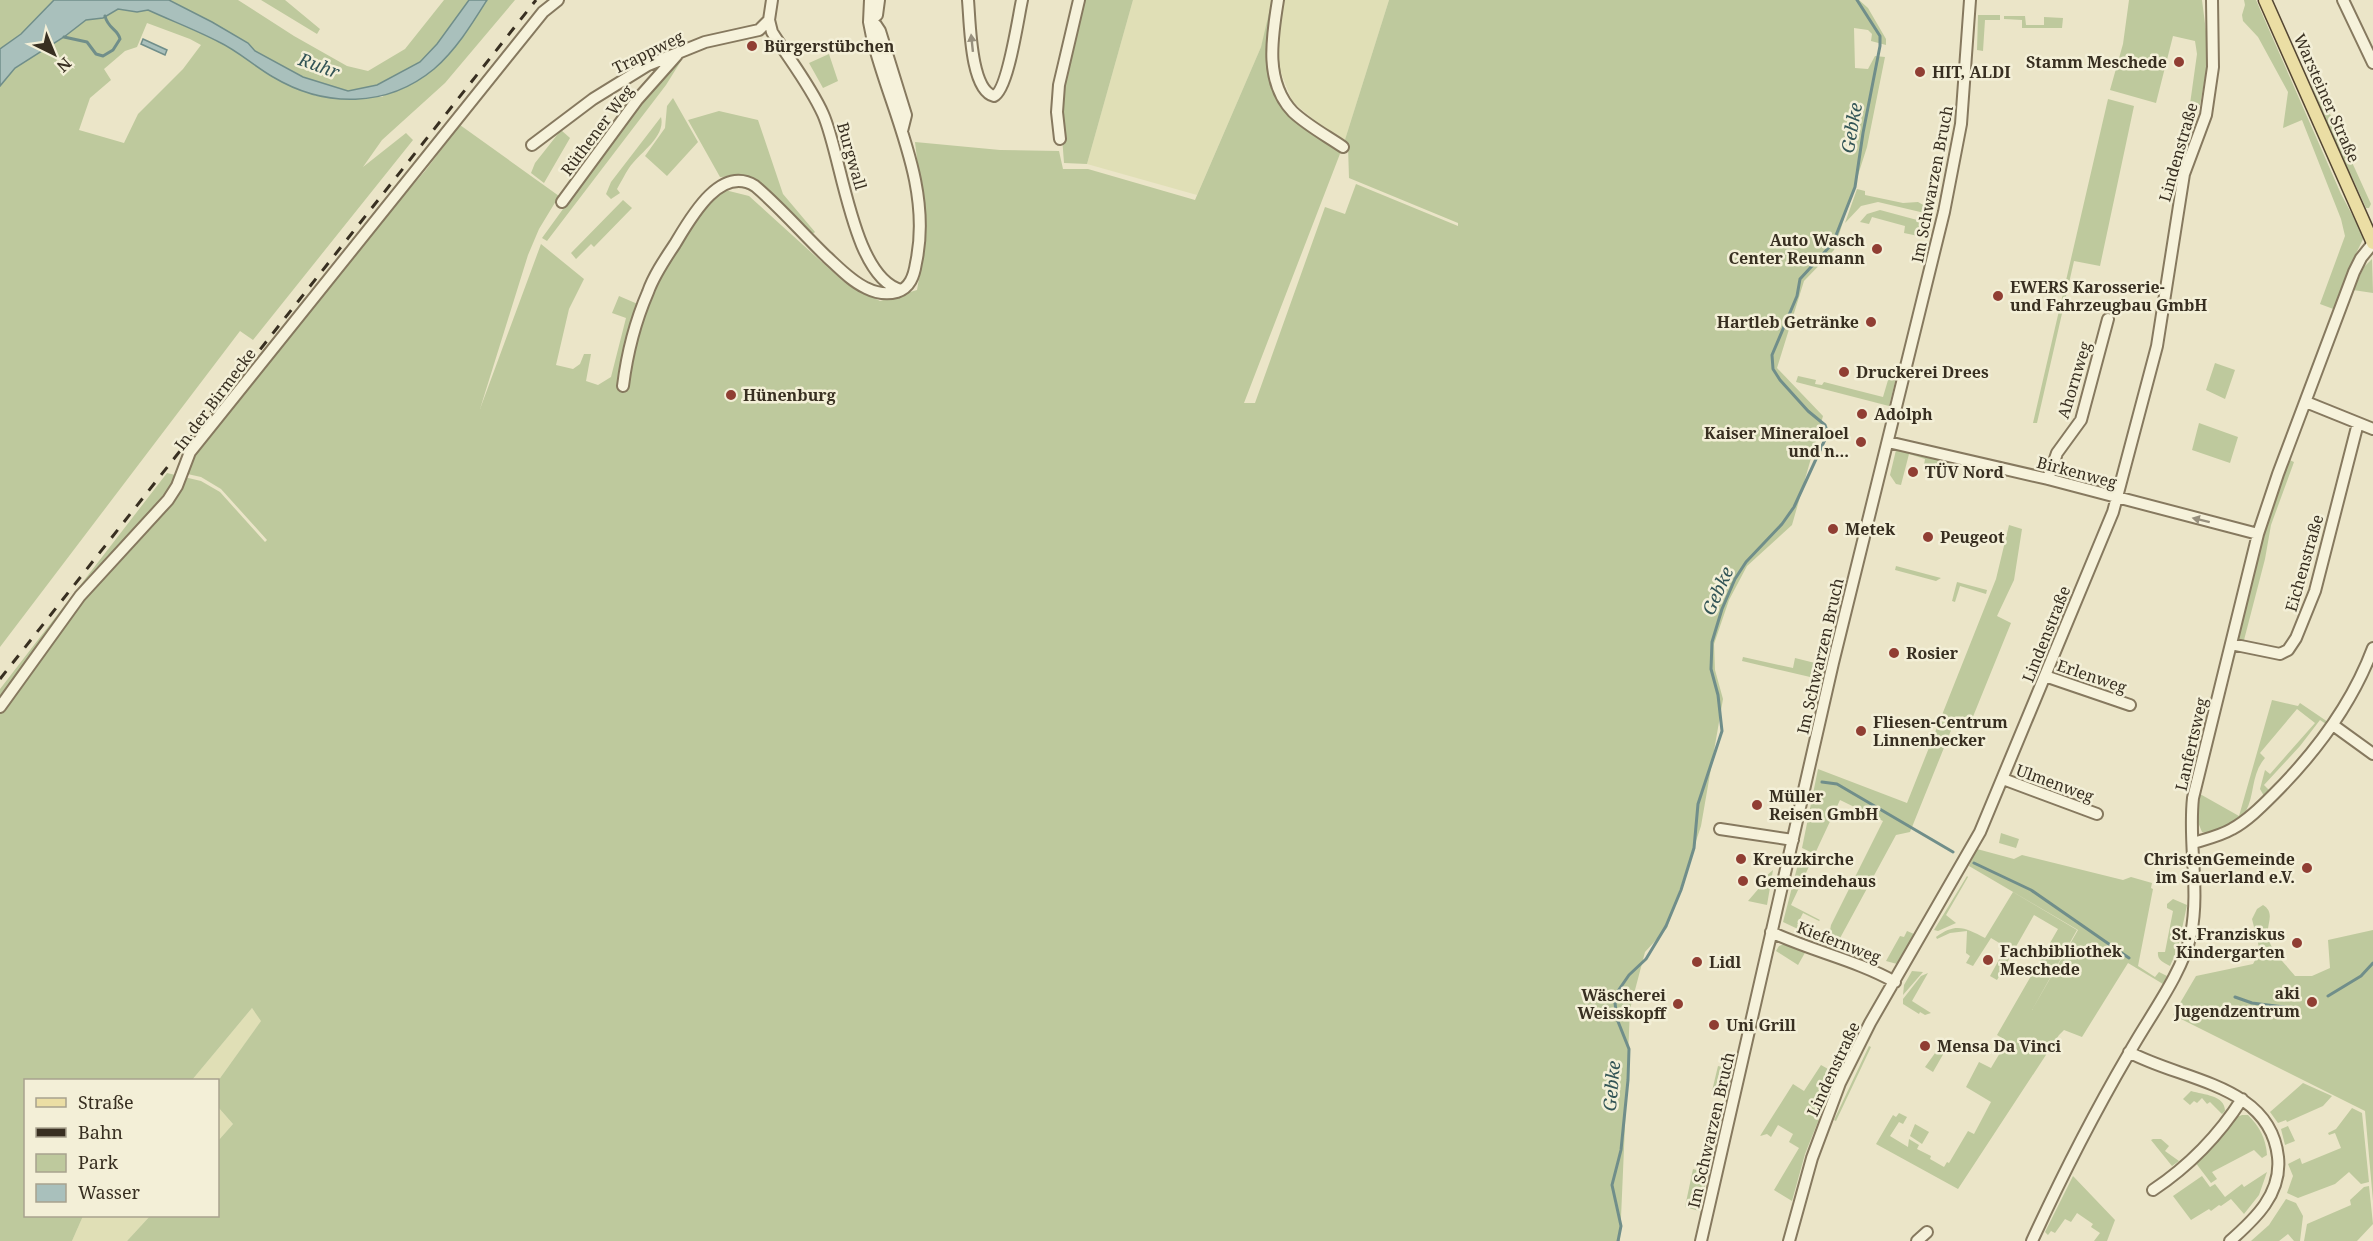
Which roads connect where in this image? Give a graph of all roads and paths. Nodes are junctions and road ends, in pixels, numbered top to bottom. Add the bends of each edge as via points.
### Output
1 (558, 0) edge
2 (772, 0) edge
3 (870, 0) edge
4 (879, 0) edge
5 (968, 0) edge
6 (1022, 0) edge
7 (1079, 0) edge
8 (1278, 0) edge
9 (1971, 0) edge
10 (2212, 0) edge
11 (2265, 0) edge
12 (2343, 0) edge
13 (769, 20) junction
14 (875, 22) junction
15 (756, 32) junction
16 (778, 41) junction
17 (681, 50) junction
18 (2373, 63) edge
19 (1060, 139) dead end
20 (532, 145) dead end
21 (1343, 147) dead end
22 (562, 202) dead end
23 (2373, 243) edge
24 (885, 283) junction
25 (901, 290) junction
26 (880, 293) junction
27 (2108, 319) dead end
28 (623, 386) dead end
29 (2306, 402) junction
30 (2358, 423) junction
31 (2373, 429) edge
32 (1888, 442) junction
33 (2048, 479) junction
34 (2117, 498) junction
35 (2258, 534) junction
36 (2231, 644) junction
37 (2373, 648) edge
38 (2045, 676) junction
39 (2130, 705) dead end
40 (0, 707) edge
41 (2333, 725) junction
42 (2373, 753) edge
43 (2003, 779) junction
44 (2097, 814) dead end
45 (1720, 829) dead end
46 (1793, 840) junction
47 (2193, 843) junction
48 (1771, 932) junction
49 (1895, 982) junction
50 (2129, 1052) junction
51 (2242, 1099) junction
52 (2153, 1190) dead end
53 (1927, 1232) dead end
54 (1701, 1241) edge
55 (1789, 1241) edge
56 (1917, 1241) edge
57 (2032, 1241) edge
58 (2230, 1241) edge

1 - 40 street, In der Birmecke via 543,12 190,452 168,501 80,596
2 - 13 street
3 - 14 street
4 - 14 street
6 -> 5 street via 1003,87 998,95 990,96 982,86 973,51
7 - 19 street via 1059,85
8 - 21 street via 1272,44 1278,88 1294,112
9 - 32 street, Im Schwarzen Bruch via 1959,140
10 - 34 street, Lindenstraße via 2213,67 2206,115 2184,174 2157,346
11 - 23 main road, Warsteiner Straße
12 - 18 street
13 - 15 street
13 - 16 street, Burgwall
14 - 25 street via 873,42 902,131 915,183 920,230 914,272
15 - 16 street
15 - 17 street, Trappweg
16 - 24 street, Burgwall via 825,117 860,241
17 - 20 street, Trappweg via 617,83
17 - 22 street, Rüthener Weg via 637,100
23 - 29 street, Lanfertsweg via 2356,266
24 - 25 street
24 - 26 street via 886,288
25 - 26 street
26 - 28 street via 844,273 755,186 744,180 731,182 699,207 651,283 629,350
27 - 33 street, Ahornweg via 2081,420 2060,449
29 - 30 street
29 - 35 street, Lanfertsweg
30 - 31 street
30 - 36 street, Eichenstraße via 2315,591 2296,638 2280,654
32 - 33 street, Birkenweg
32 - 46 street, Im Schwarzen Bruch
33 - 34 street, Birkenweg
35 -> 34 street, Birkenweg
34 - 38 street, Lindenstraße
35 - 36 street, Lanfertsweg
36 - 47 street, Lanfertsweg via 2193,798
37 - 41 street
38 - 39 street, Erlenweg
38 - 43 street, Lindenstraße
41 - 42 street
41 - 47 street via 2292,776 2258,809 2232,830
43 - 44 street, Ulmenweg
43 - 49 street, Lindenstraße via 1968,855
45 - 46 street
46 - 48 street, Im Schwarzen Bruch
47 - 50 street, Lanfertsweg via 2195,890 2190,939 2175,974
48 - 49 street, Kiefernweg
48 - 54 street, Im Schwarzen Bruch
49 - 55 street, Lindenstraße via 1863,1037 1829,1110
50 - 51 street
50 - 57 street, Lanfertsweg
51 - 52 street via 2197,1155
51 - 58 street via 2262,1114 2271,1128 2278,1168 2274,1189 2265,1206
53 - 56 street

